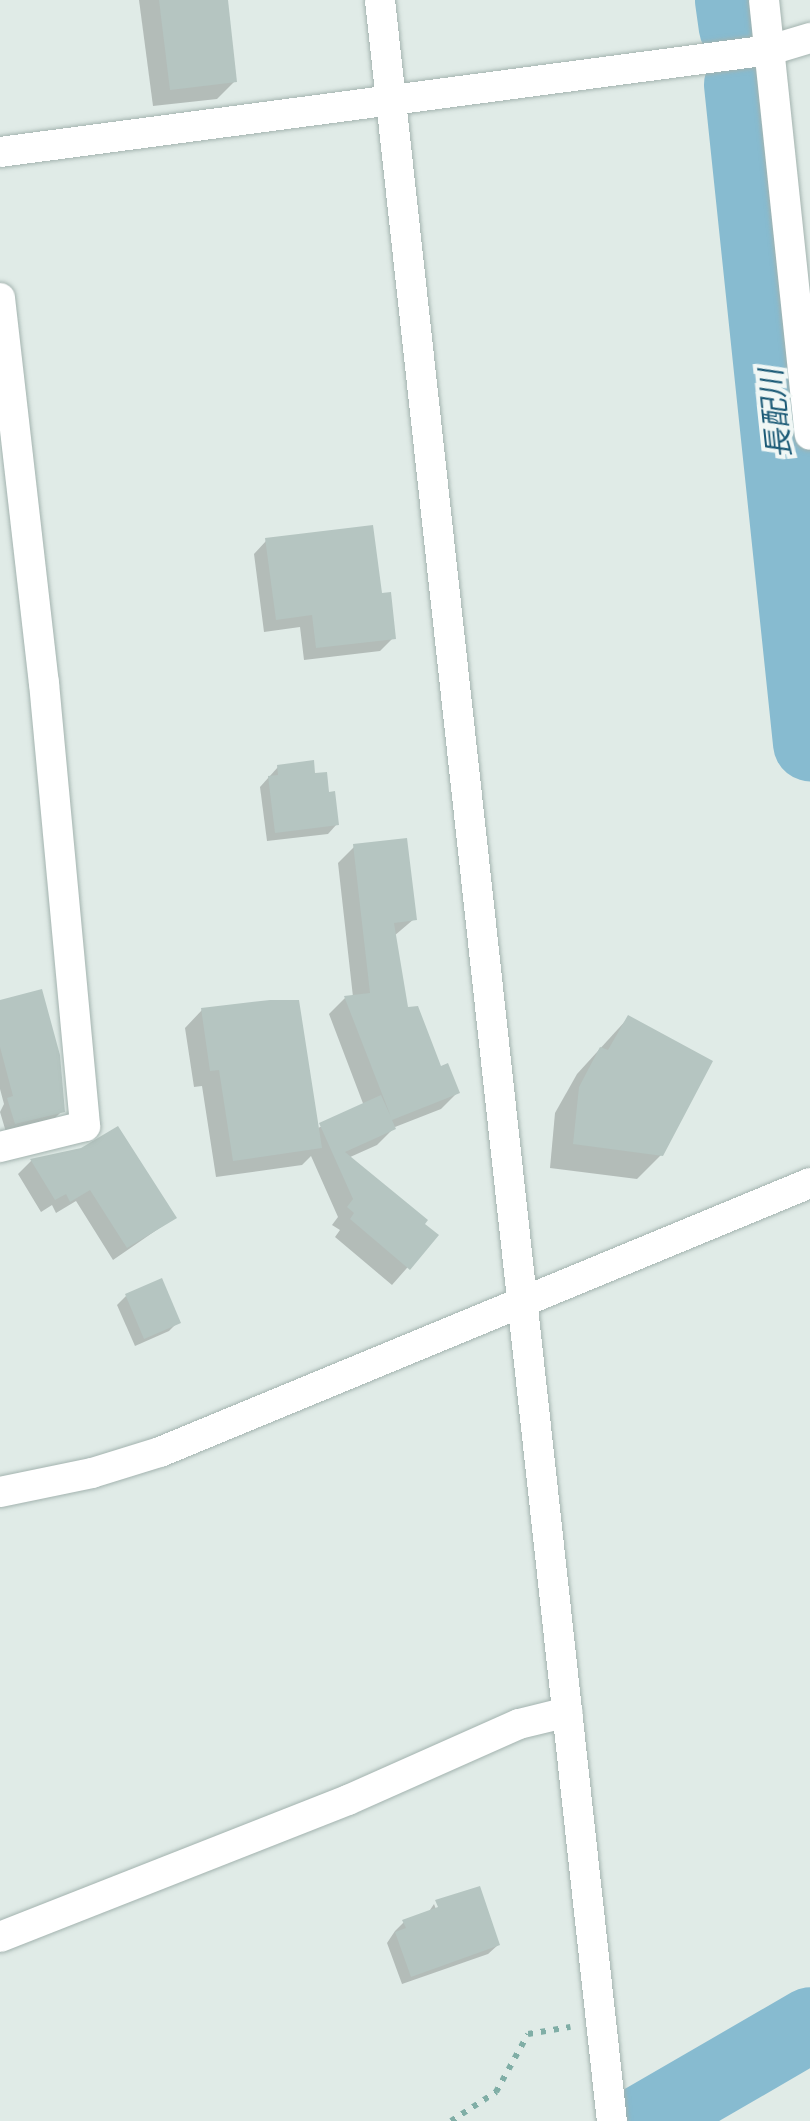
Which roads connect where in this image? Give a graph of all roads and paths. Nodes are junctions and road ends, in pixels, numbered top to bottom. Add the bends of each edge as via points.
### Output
1 (380, 0) edge
2 (764, 0) edge
3 (810, 38) edge
4 (770, 50) junction
5 (390, 99) junction
6 (0, 152) edge
7 (0, 298) edge
8 (810, 435) edge
9 (0, 1147) edge
10 (810, 1183) edge
11 (523, 1304) junction
12 (0, 1492) edge
13 (568, 1712) junction
14 (0, 1936) edge
15 (602, 2037) junction
16 (451, 2121) edge
17 (612, 2121) edge

1 - 5 street
2 - 4 street
3 - 4 street
4 - 5 street
4 - 8 street
5 - 6 street
5 - 11 street
7 - 9 street via 85,1126
10 - 11 street
11 - 12 street via 160,1452
11 - 13 street
13 - 14 street via 519,1724 331,1807
13 - 15 street
15 - 16 path via 534,2030 496,2092
15 - 17 street

